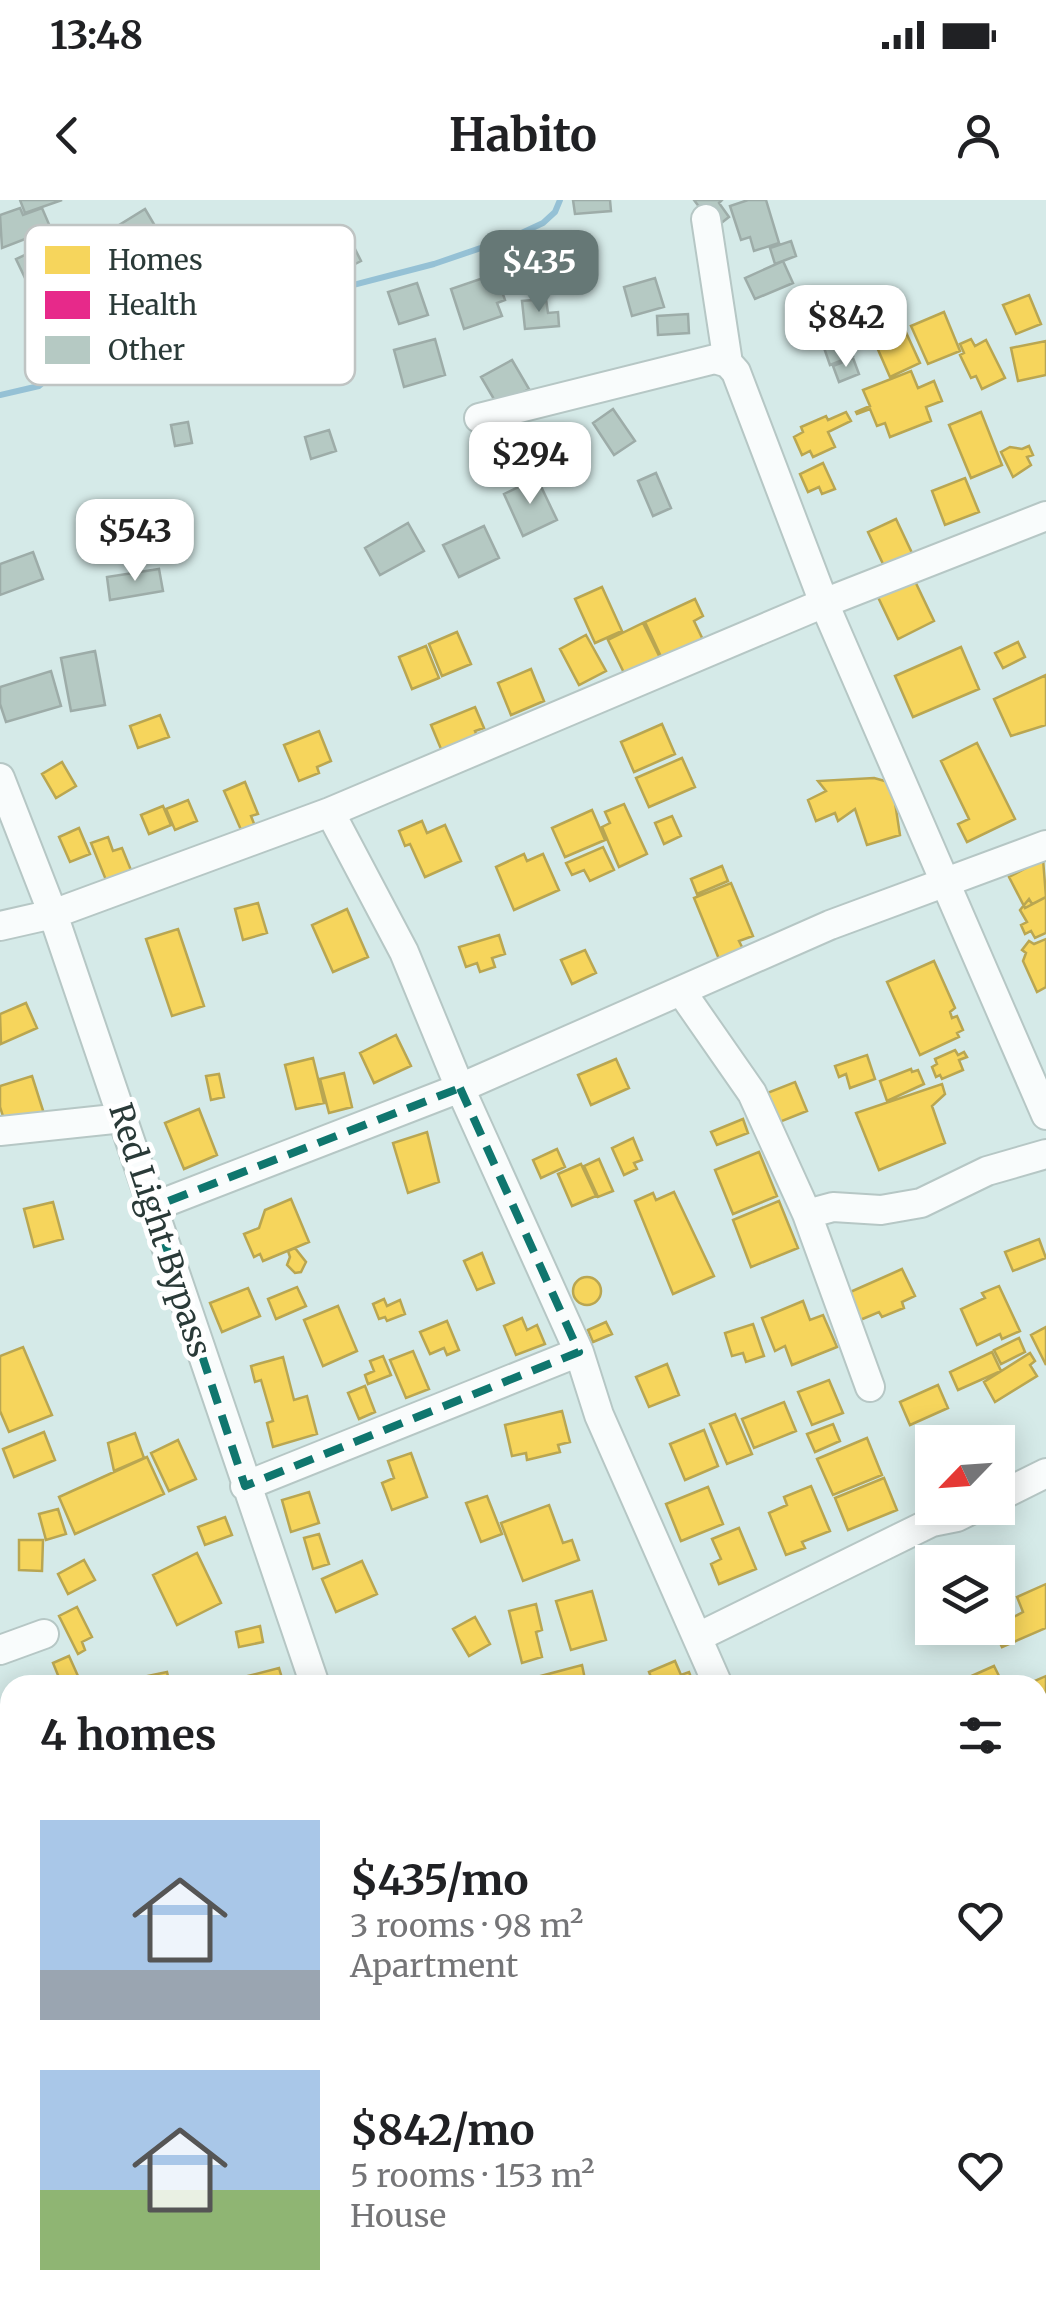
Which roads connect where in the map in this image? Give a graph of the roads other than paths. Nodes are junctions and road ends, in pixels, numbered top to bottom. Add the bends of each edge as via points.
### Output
1 (706, 220) dead end
2 (728, 363) junction
3 (478, 418) dead end
4 (1046, 516) edge
5 (824, 603) junction
6 (0, 778) edge
7 (330, 812) junction
8 (1046, 845) edge
9 (946, 882) junction
10 (53, 914) junction
11 (0, 926) edge
12 (681, 991) junction
13 (460, 1088) junction
14 (1046, 1114) edge
15 (123, 1118) junction
16 (0, 1131) edge
17 (1046, 1154) edge
18 (152, 1207) junction
19 (806, 1214) junction
20 (579, 1352) junction
21 (870, 1386) dead end
22 (1046, 1472) edge
23 (245, 1486) junction
24 (1015, 1488) edge
25 (926, 1525) edge
26 (44, 1634) dead end
27 (698, 1636) junction
28 (0, 1650) edge
29 (311, 1675) edge
30 (714, 1675) edge

1 - 2 street
2 - 3 street via 714,360
2 - 5 street
4 - 5 street
5 - 7 street
5 - 9 street
6 - 10 street, Red Light Bypass
7 - 10 street
7 - 13 street via 404,952
8 - 9 street
9 - 12 street
9 - 14 street
10 - 11 street
10 - 15 street, Red Light Bypass
12 - 13 street
12 - 19 street via 752,1094
13 - 18 street
13 - 20 street
15 - 16 street
15 - 18 street, Red Light Bypass
17 - 19 street via 986,1172 922,1203
18 - 23 street, Red Light Bypass
19 - 21 street
20 - 23 street
20 - 27 street via 599,1415
22 - 24 street
23 - 29 street, Red Light Bypass
25 - 27 street
26 - 28 street
27 - 30 street

